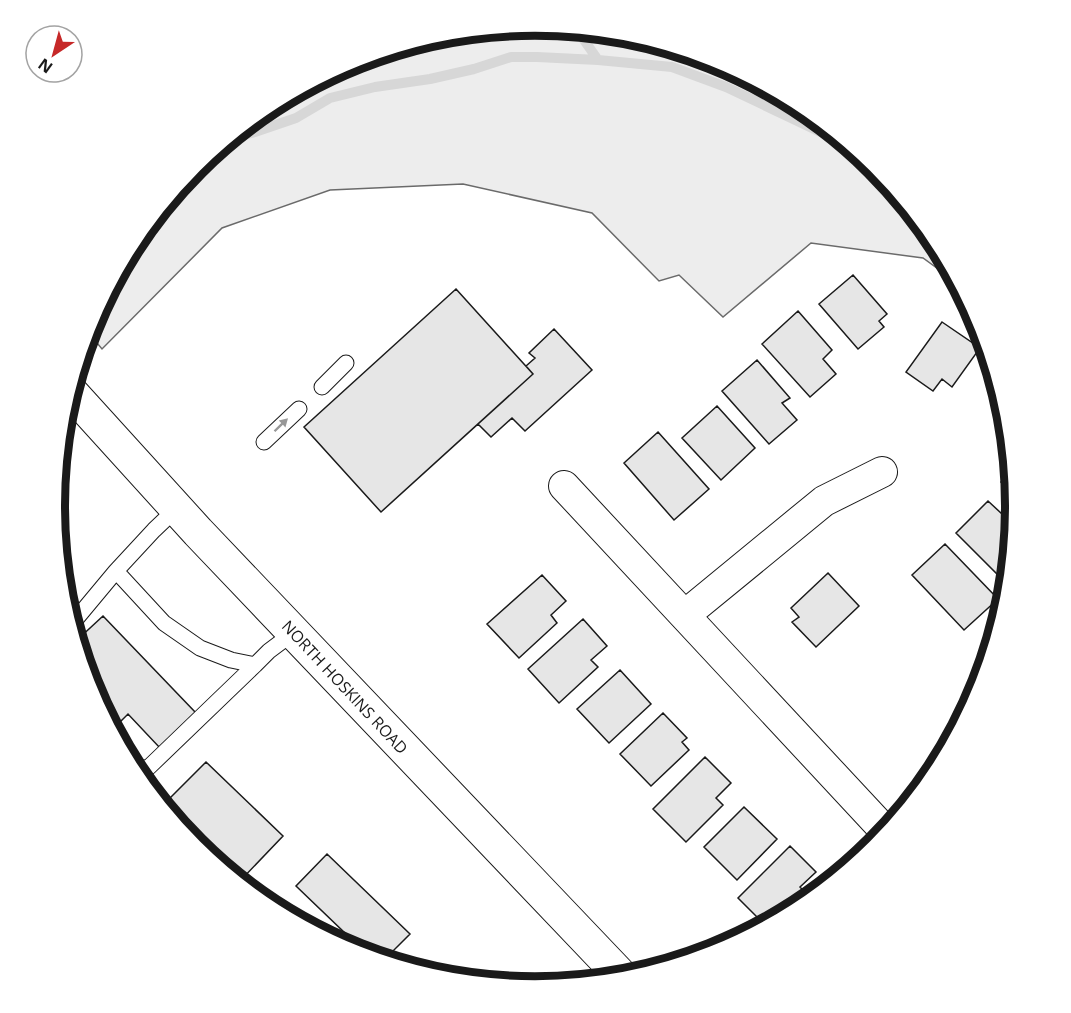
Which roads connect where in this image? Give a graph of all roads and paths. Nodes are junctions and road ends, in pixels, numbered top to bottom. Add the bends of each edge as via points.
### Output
1 (346, 363) dead end
2 (322, 387) dead end
3 (78, 399) edge
4 (299, 409) dead end
5 (264, 442) dead end
6 (882, 472) dead end
7 (564, 486) dead end
8 (177, 508) junction
9 (116, 571) junction
10 (685, 615) junction
11 (78, 616) edge
12 (293, 633) junction
13 (255, 665) junction
14 (144, 768) edge
15 (880, 826) edge
16 (615, 970) edge

1 - 2 lane
3 - 8 street, NORTH HOSKINS ROAD
5 -> 4 lane
6 - 10 street via 824,501
7 - 10 street
8 - 9 lane
8 - 12 street, NORTH HOSKINS ROAD
9 - 11 lane
9 - 13 lane via 164,623 200,648
10 - 15 street
12 - 13 lane
12 - 16 street, NORTH HOSKINS ROAD
13 - 14 lane

